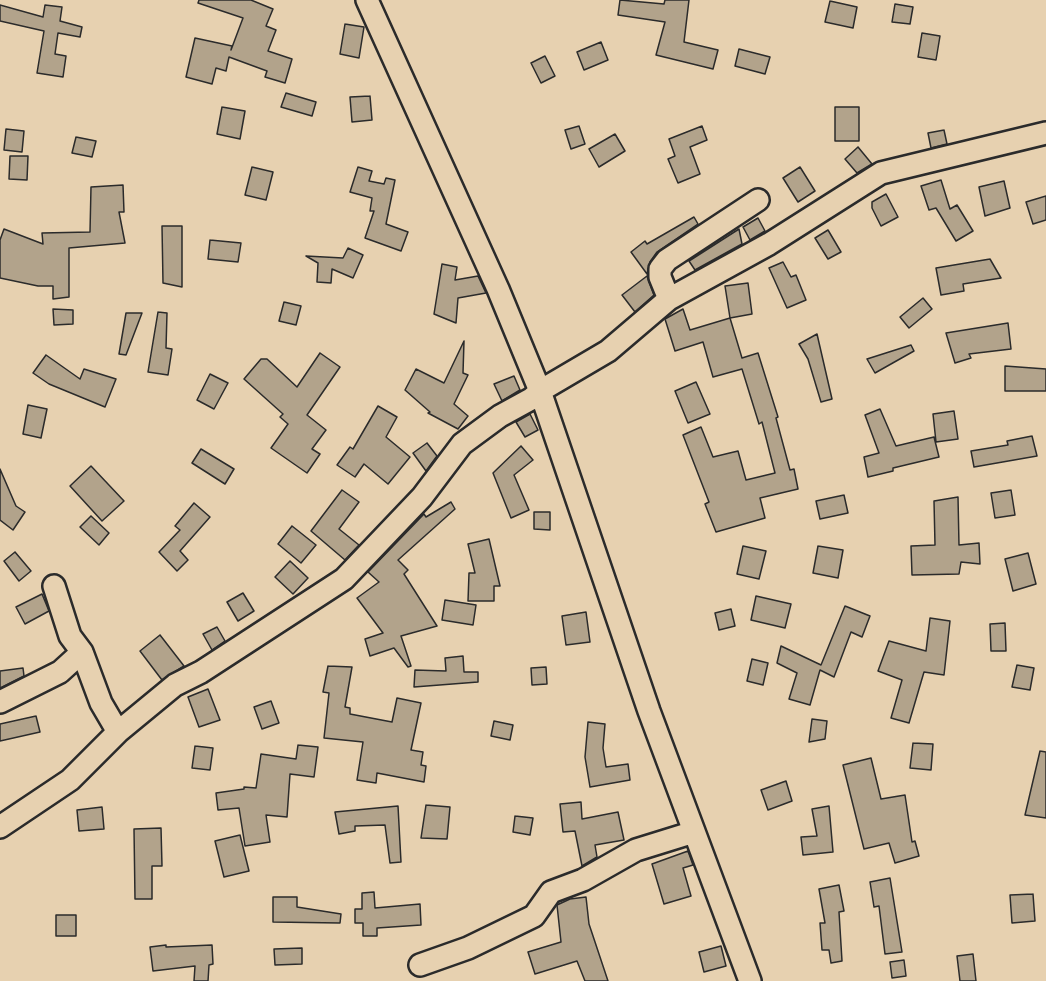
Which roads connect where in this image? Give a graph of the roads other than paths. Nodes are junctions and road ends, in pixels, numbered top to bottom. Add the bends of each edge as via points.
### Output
1 (367, 0) edge
2 (1046, 133) edge
3 (758, 200) dead end
4 (669, 299) junction
5 (540, 391) junction
6 (54, 586) dead end
7 (82, 652) junction
8 (0, 702) edge
9 (118, 732) junction
10 (0, 827) edge
11 (694, 832) junction
12 (420, 965) dead end
13 (750, 981) edge

1 - 5 street
2 - 4 street via 881,173 769,244
3 - 4 street via 667,260 660,269 660,277
4 - 5 street via 608,351
5 - 9 street via 462,444 422,497 344,579 175,685
5 - 11 street
6 - 7 street via 70,636
7 - 8 street via 60,672
7 - 9 street via 101,703
9 - 10 street via 70,780
11 - 12 street via 636,850 583,880 551,892 534,916 468,948
11 - 13 street

